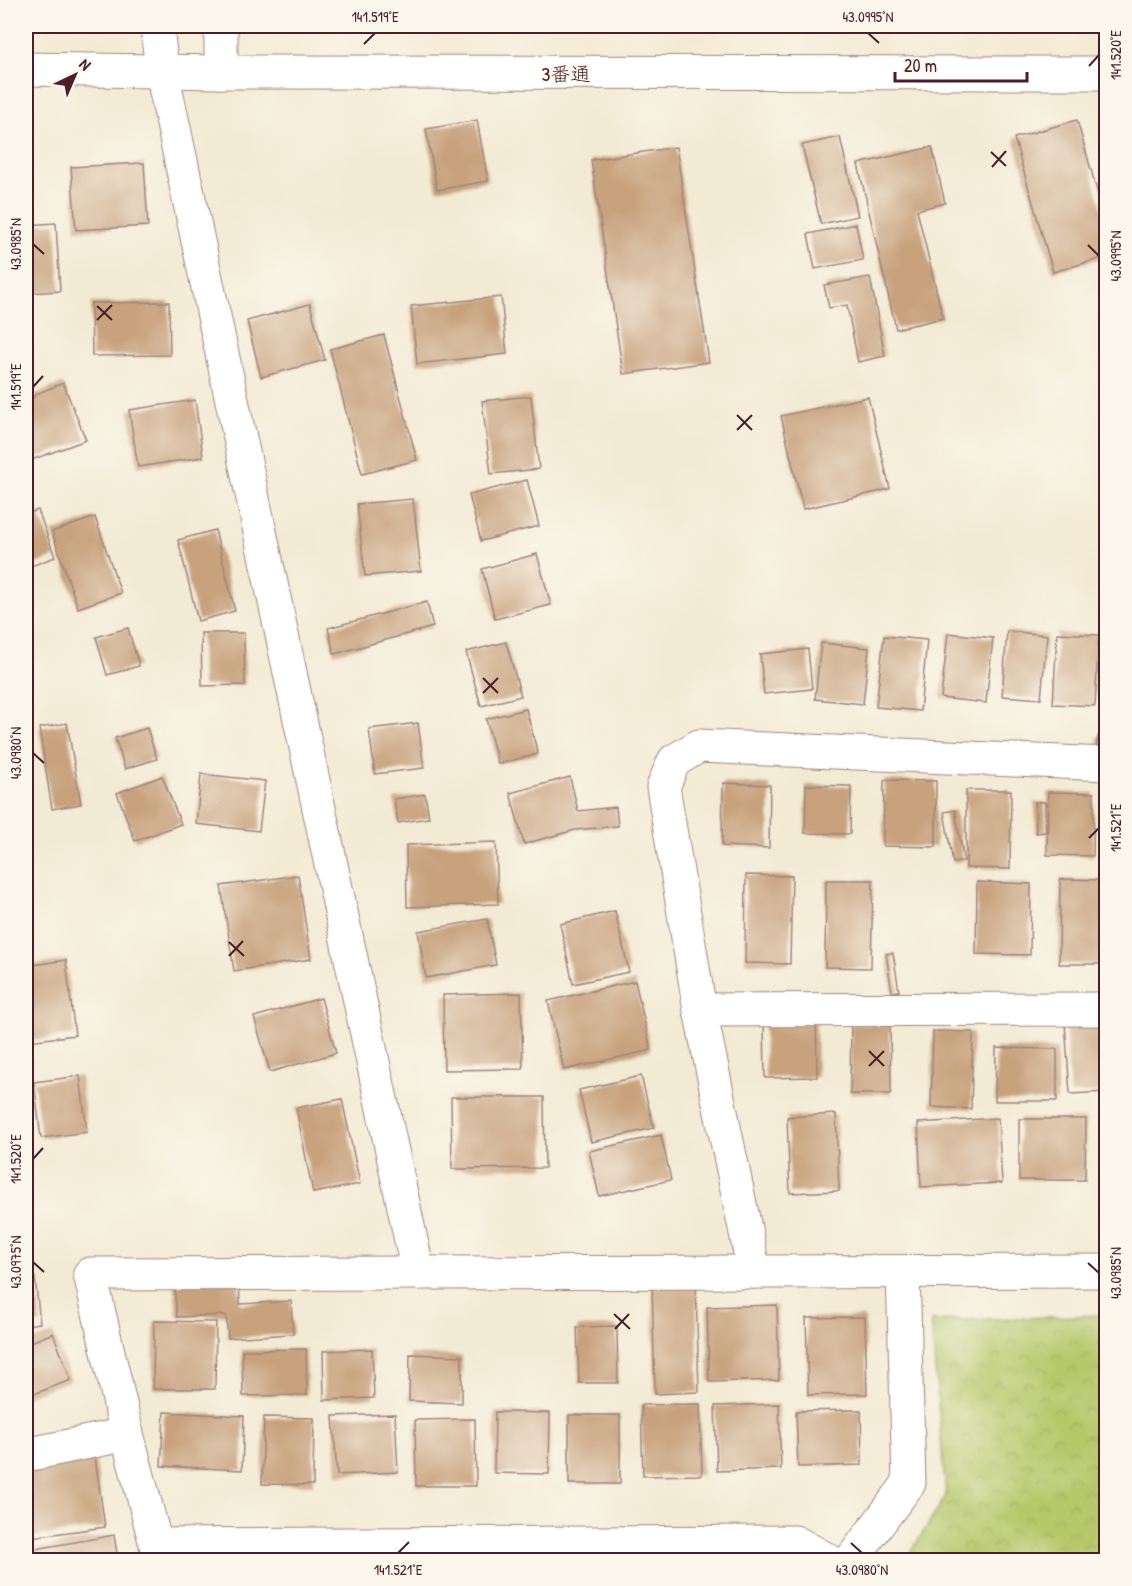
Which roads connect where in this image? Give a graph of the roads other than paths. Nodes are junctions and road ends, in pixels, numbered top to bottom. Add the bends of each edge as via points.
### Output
1 (157, 26) edge
2 (221, 26) edge
3 (26, 69) edge
4 (162, 72) junction
5 (221, 72) junction
6 (1107, 73) edge
7 (1107, 764) edge
8 (1107, 1008) edge
9 (700, 1010) junction
10 (1107, 1271) edge
11 (754, 1272) junction
12 (903, 1272) junction
13 (418, 1273) junction
14 (127, 1434) junction
15 (26, 1455) edge
16 (158, 1553) edge
17 (828, 1560) edge
18 (851, 1560) edge

1 - 4 street
2 - 5 street
3 - 4 street, 3番通
4 - 5 street, 3番通
4 - 13 street
5 - 6 street, 3番通
7 - 9 street via 699,746 674,761 663,787
8 - 9 street
9 - 11 street
10 - 12 street
11 - 12 street
11 - 13 street
12 - 18 street via 909,1482
13 - 14 street via 90,1274
14 - 15 street
14 - 16 street
16 - 17 street via 795,1542

